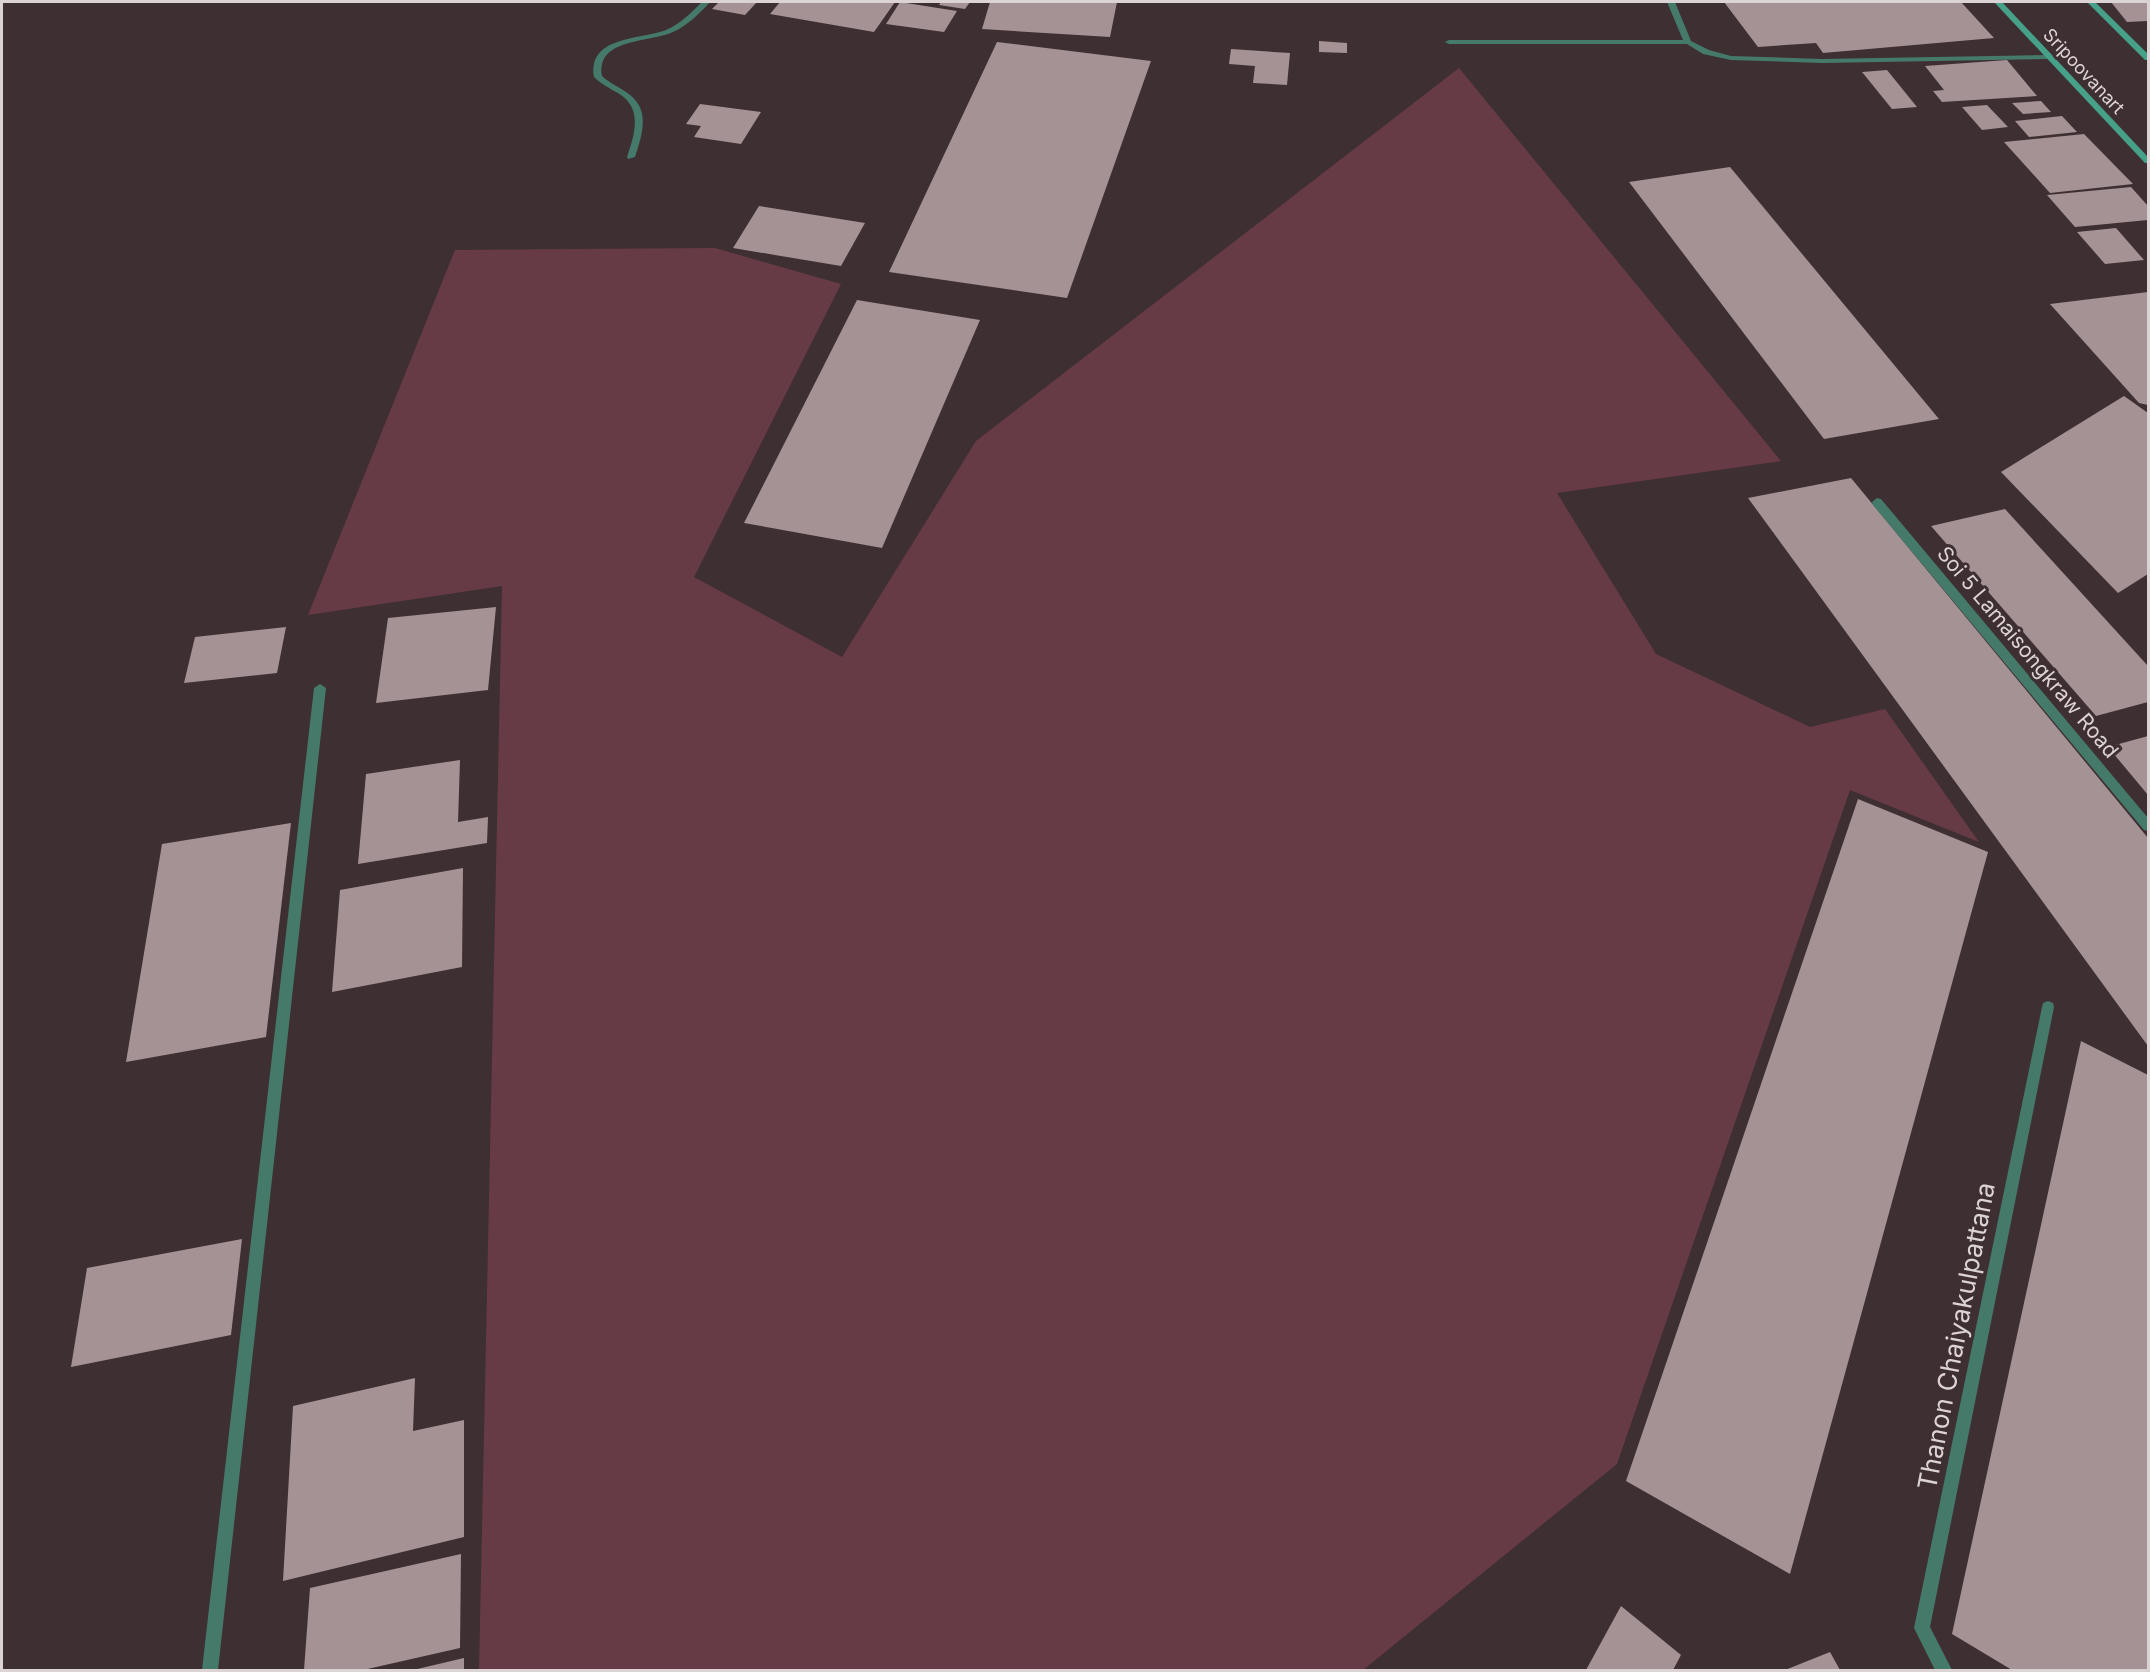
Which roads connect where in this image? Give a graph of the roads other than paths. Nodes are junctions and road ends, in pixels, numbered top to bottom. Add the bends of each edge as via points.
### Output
1 (706, 2) edge
2 (1671, 2) edge
3 (1998, 2) edge
4 (2091, 2) edge
5 (1449, 42) dead end
6 (1688, 42) junction
7 (2050, 57) junction
8 (2148, 58) edge
9 (632, 157) dead end
10 (2148, 161) edge
11 (1877, 502) dead end
12 (320, 688) dead end
13 (2148, 826) edge
14 (2048, 1006) dead end
15 (210, 1671) edge
16 (1944, 1671) edge

1 - 9 street via 670,31 609,47 599,58 598,77 633,101 640,114 641,126
2 - 6 street
3 - 7 main road, Sripoovanart
4 - 8 main road
5 - 6 street
6 - 7 street via 1714,54 1751,60
7 - 10 main road, Sripoovanart
11 - 13 street, Soi 5 Lamaisongkraw Road
12 - 15 street
14 - 16 street, Thanon Chaiyakulpattana via 1922,1628

